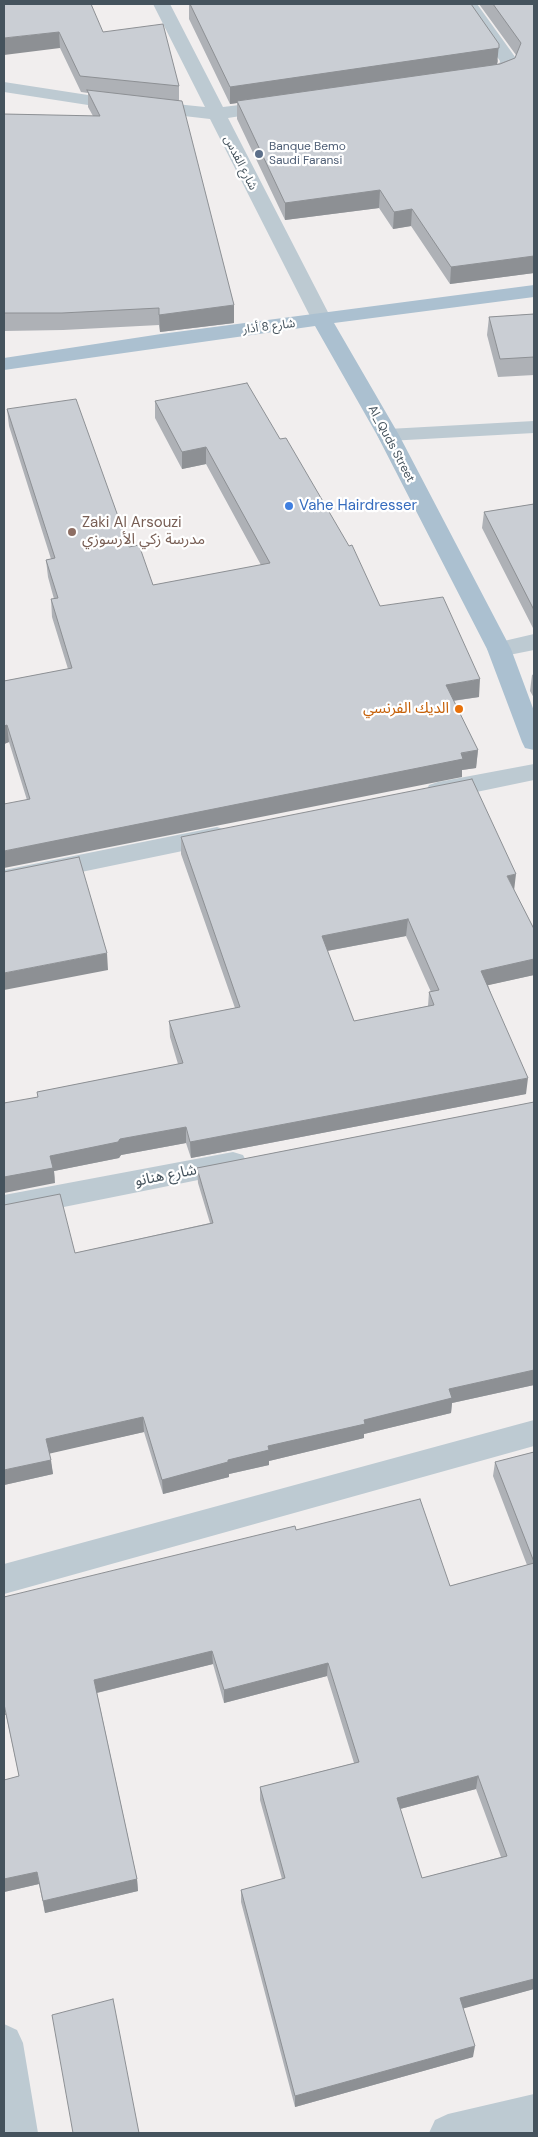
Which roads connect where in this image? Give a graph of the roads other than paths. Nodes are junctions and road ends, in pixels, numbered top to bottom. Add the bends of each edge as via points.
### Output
1 (161, 4) edge
2 (469, 4) edge
3 (462, 81) edge
4 (4, 87) edge
5 (284, 105) edge
6 (215, 114) junction
7 (534, 292) edge
8 (322, 320) junction
9 (4, 364) edge
10 (534, 428) edge
11 (388, 435) junction
12 (534, 642) edge
13 (498, 649) junction
14 (534, 742) edge
15 (534, 772) edge
16 (418, 795) edge
17 (235, 832) edge
18 (4, 880) edge
19 (254, 1159) edge
20 (4, 1207) edge
21 (534, 1433) edge
22 (4, 1579) edge
23 (4, 2043) edge
24 (534, 2113) edge
25 (19, 2133) edge
26 (448, 2133) edge

1 - 6 street, شارع القدس
2 - 3 street via 509,61 507,69 498,74
4 - 6 street
5 - 6 street
6 - 8 street, شارع القدس
7 - 8 main road, شارع 8 أذار
8 - 9 main road, شارع 8 أذار
8 - 11 main road, Al_Quds Street
10 - 11 street
11 - 13 main road, Al_Quds Street
12 - 13 street
13 - 14 main road
15 - 16 street
17 - 18 street
19 - 20 street, شارع هنانو
21 - 22 street
23 - 25 street
24 - 26 street

